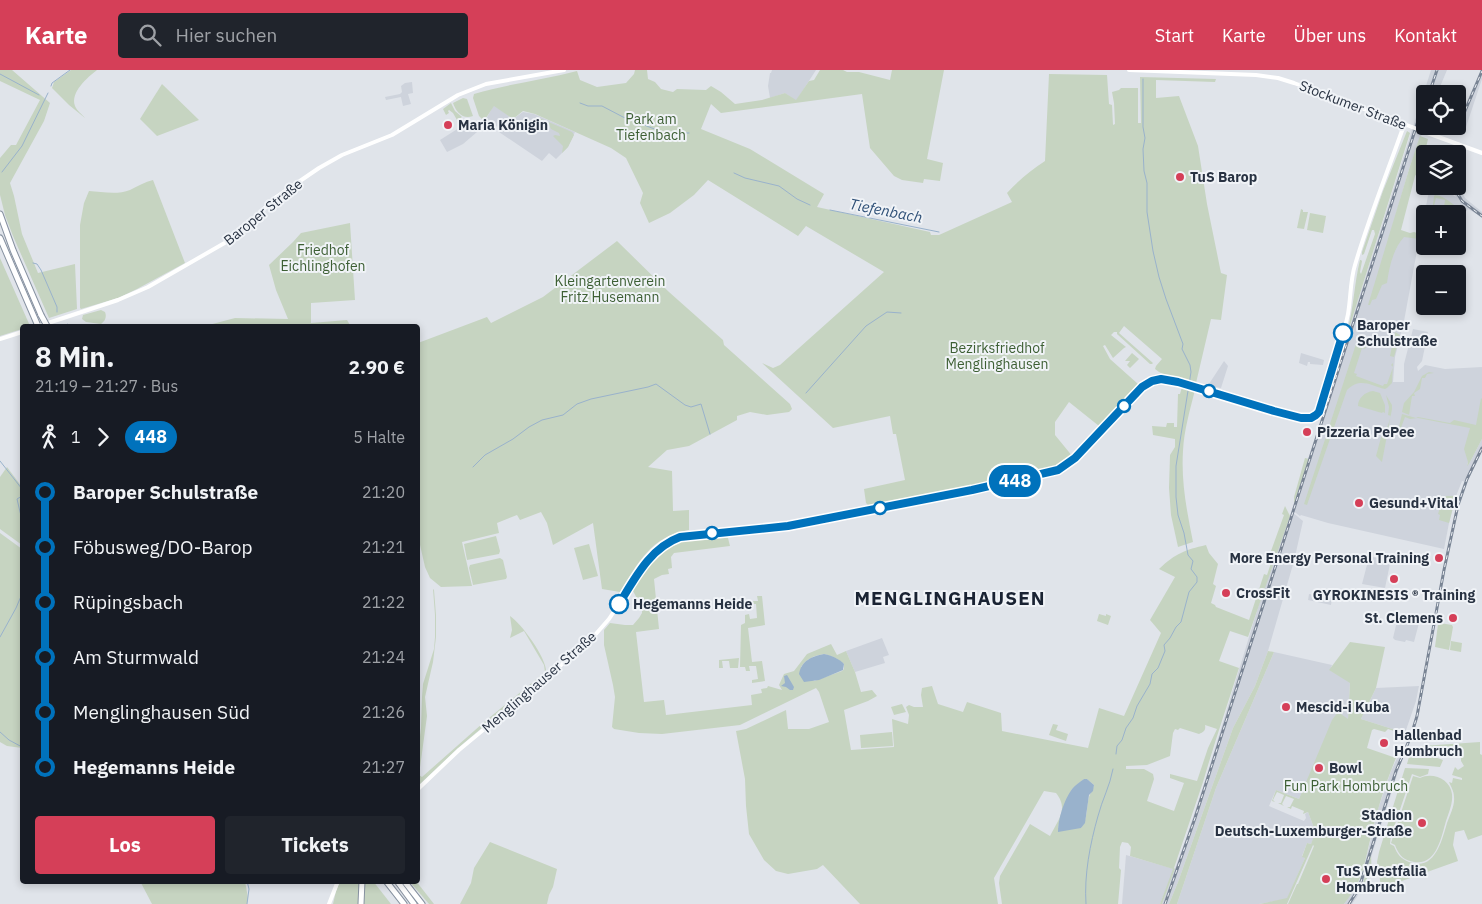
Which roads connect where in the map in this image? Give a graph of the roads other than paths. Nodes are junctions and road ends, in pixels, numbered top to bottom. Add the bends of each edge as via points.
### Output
1 (564, 70) edge
2 (1129, 70) edge
3 (1404, 125) junction
4 (1482, 154) edge
5 (0, 214) edge
6 (0, 238) edge
7 (38, 324) edge
8 (45, 324) edge
9 (46, 324) edge
10 (20, 333) edge
11 (0, 339) edge
12 (420, 787) edge
13 (337, 884) edge
14 (362, 884) edge
15 (388, 884) edge
16 (399, 884) edge
17 (406, 884) edge
18 (329, 904) edge
19 (362, 904) edge
20 (404, 904) edge
21 (414, 904) edge
22 (422, 904) edge

1 - 8 street, Baroper Straße via 486,84 458,95 392,135 324,165 276,198 235,237 148,287
2 - 3 street, Stockumer Straße via 1274,78
3 - 4 street, Stockumer Straße, bridge
3 - 12 street, Menglinghauser Straße via 1355,264 1348,312 1315,416 1304,418 1279,413 1184,383 1161,379 1146,384 1075,458 1058,470 788,526 692,535 667,542 648,560 613,613 594,635
5 - 9 highway, bridge
6 - 7 highway
10 - 11 street
13 - 18 street
14 - 19 highway
15 - 20 highway
16 - 21 highway
17 - 22 highway

